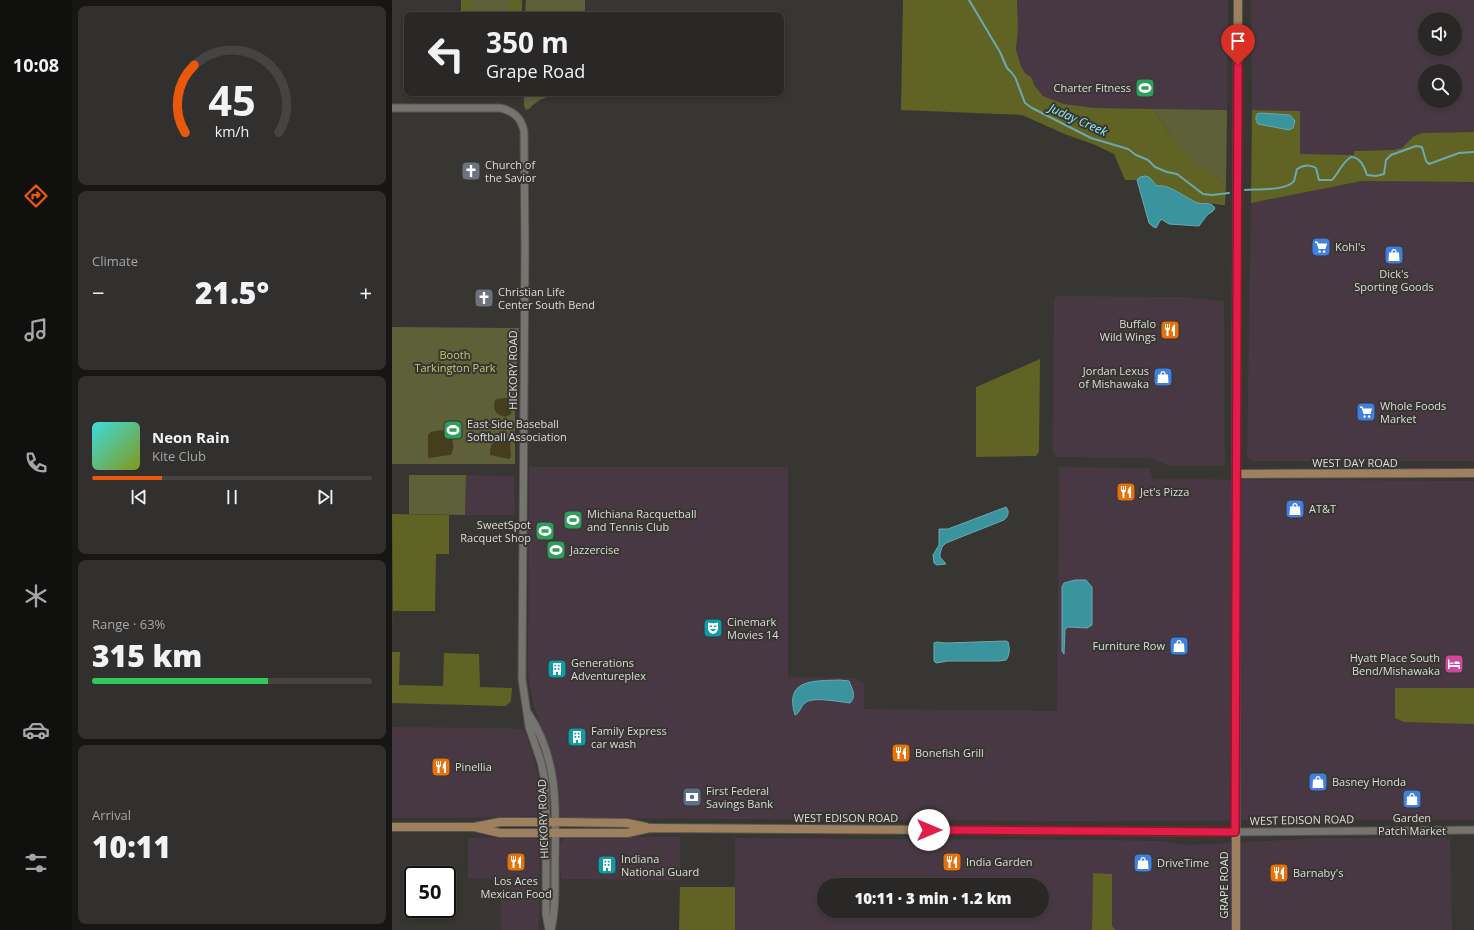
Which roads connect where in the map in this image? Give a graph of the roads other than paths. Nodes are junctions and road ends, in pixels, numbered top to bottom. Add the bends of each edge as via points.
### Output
1 (1238, 0) edge
2 (392, 108) edge
3 (1474, 473) edge
4 (1236, 474) junction
5 (528, 713) junction
6 (546, 822) junction
7 (556, 822) junction
8 (392, 827) edge
9 (474, 827) junction
10 (650, 828) junction
11 (1474, 830) edge
12 (1235, 832) junction
13 (546, 833) junction
14 (556, 833) junction
15 (550, 930) edge
16 (1236, 930) edge

1 - 4 main road, GRAPE ROAD
2 - 5 street, HICKORY ROAD via 500,108 513,113 521,122 524,138 525,203 522,679
3 - 4 main road, WEST DAY ROAD
4 - 12 main road, GRAPE ROAD
5 - 6 street, HICKORY ROAD via 528,727 543,772
5 - 7 street, HICKORY ROAD via 536,725 552,771
6 - 7 main road, WEST EDISON ROAD
6 - 9 main road, WEST EDISON ROAD via 500,822
6 - 13 street, HICKORY ROAD
7 - 10 main road, WEST EDISON ROAD via 627,823
7 - 14 street, HICKORY ROAD
8 - 9 main road
9 - 13 main road, WEST EDISON ROAD via 500,833
10 - 12 main road, WEST EDISON ROAD
10 - 14 main road, WEST EDISON ROAD via 627,833
11 - 12 street, WEST EDISON ROAD
12 - 16 main road, GRAPE ROAD
13 - 14 main road, WEST EDISON ROAD
13 - 15 street, HICKORY ROAD via 546,914
14 - 15 street, HICKORY ROAD via 555,914

